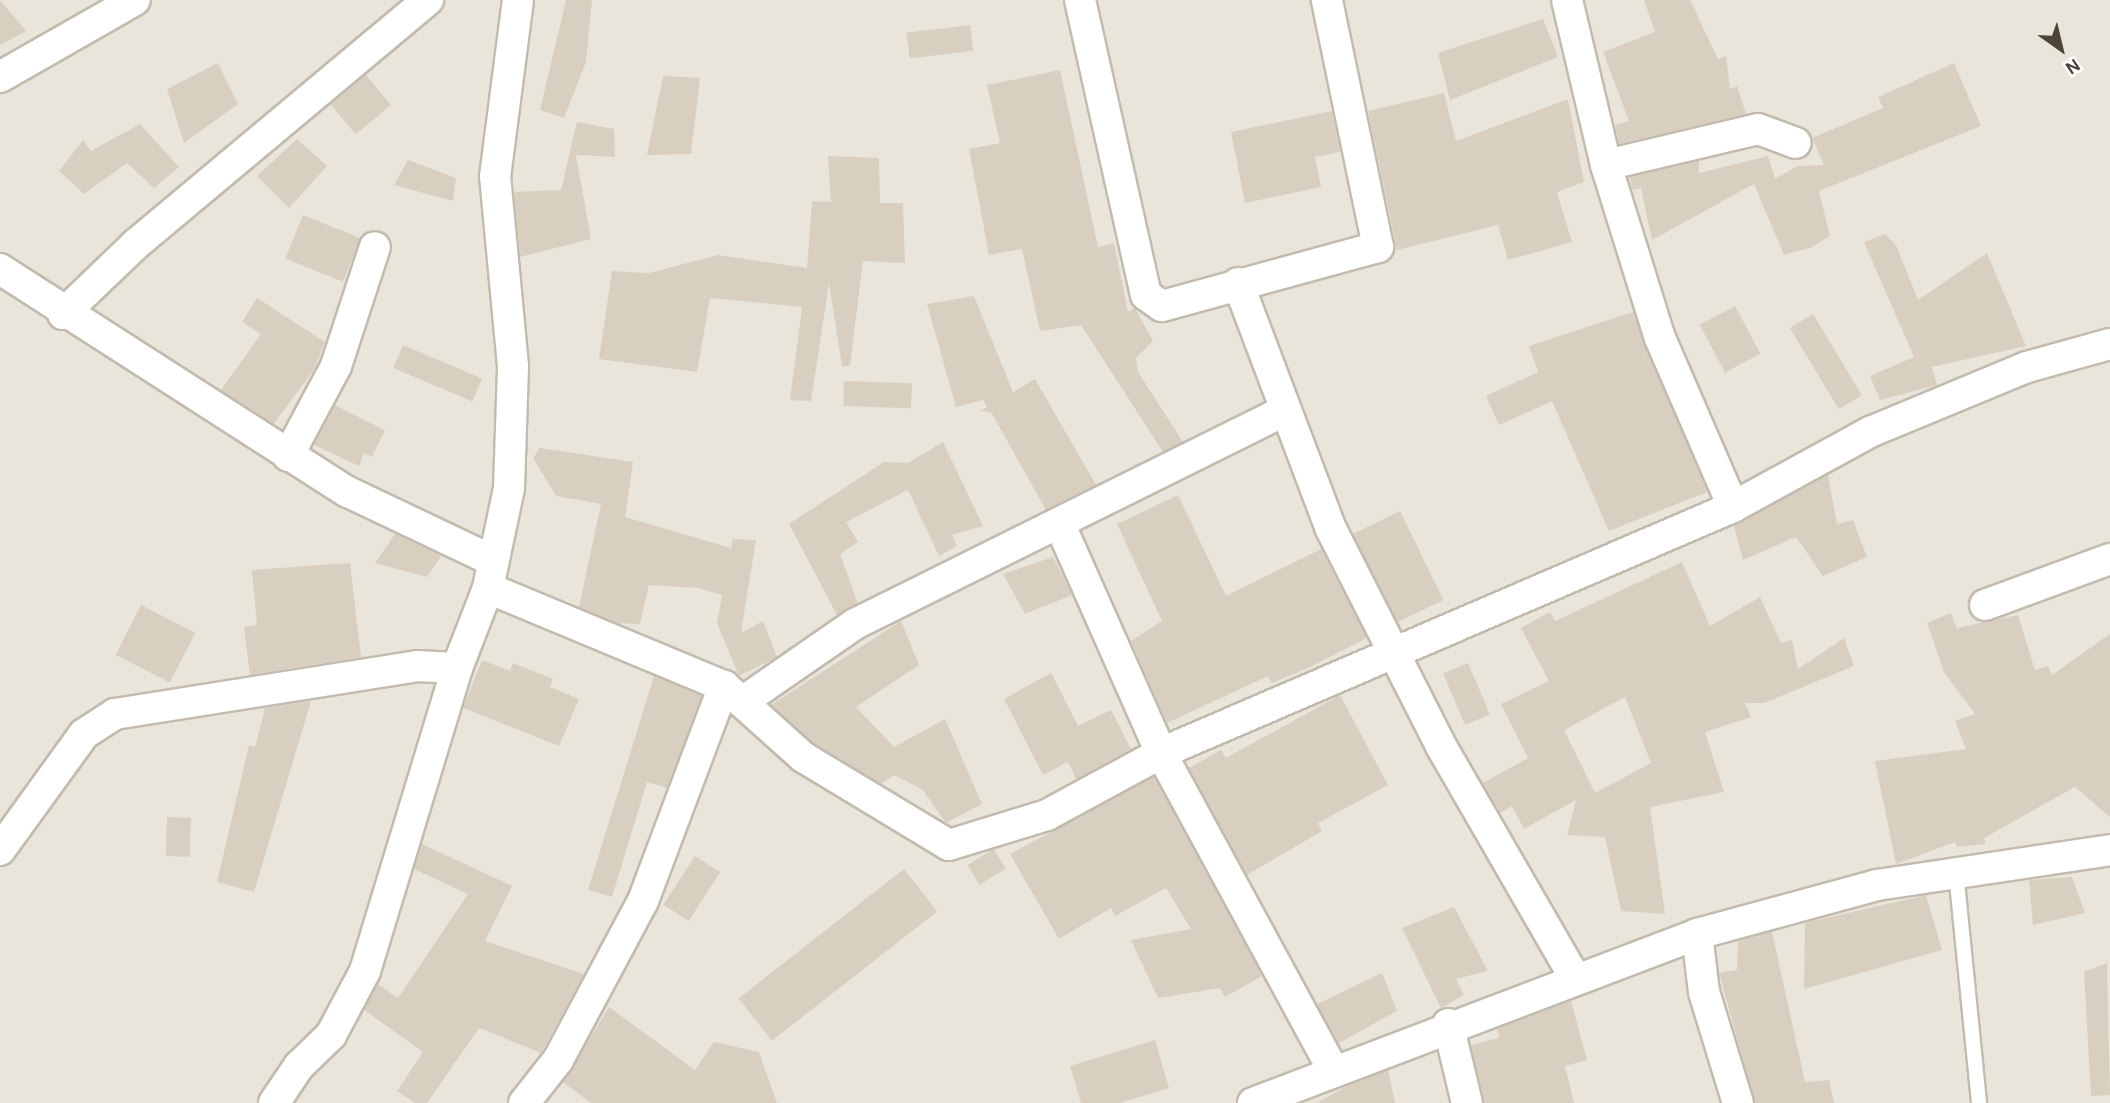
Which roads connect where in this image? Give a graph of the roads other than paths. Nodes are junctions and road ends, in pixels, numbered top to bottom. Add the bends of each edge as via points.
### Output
1 (135, 0) edge
2 (428, 0) edge
3 (518, 0) edge
4 (1080, 0) edge
5 (1328, 0) edge
6 (1567, 0) edge
7 (0, 77) edge
8 (1796, 143) dead end
9 (1606, 165) junction
10 (375, 247) dead end
11 (0, 269) edge
12 (1238, 283) junction
13 (63, 314) junction
14 (2110, 344) edge
15 (1283, 412) junction
16 (288, 456) junction
17 (1733, 507) junction
18 (1060, 525) junction
19 (2110, 559) edge
20 (490, 575) junction
21 (1985, 605) dead end
22 (1393, 651) junction
23 (457, 668) junction
24 (733, 694) junction
25 (1161, 753) junction
26 (0, 850) edge
27 (2110, 850) edge
28 (1956, 872) junction
29 (1697, 934) junction
30 (1575, 978) junction
31 (1448, 1024) junction
32 (1334, 1071) junction
33 (274, 1103) edge
34 (524, 1103) edge
35 (1253, 1103) edge
36 (1467, 1103) edge
37 (1738, 1103) edge
38 (1979, 1103) edge

1 - 7 street
2 - 13 street via 136,244
3 - 20 street via 495,177 513,366 509,488
4 - 12 street via 1146,295 1162,306
5 - 12 street via 1381,239 1372,252
6 - 9 street
8 - 9 street via 1758,129
9 - 17 street via 1660,338
10 - 16 street via 336,366
11 - 13 street
12 - 15 street
13 - 16 street
14 - 17 street via 2027,367 1870,432
15 - 18 street
15 - 22 street via 1330,527
16 - 20 street
17 - 22 street
18 - 24 street via 855,624
18 - 25 street
19 - 21 street
20 - 23 street
20 - 24 street
22 - 25 street
22 - 30 street via 1511,873
23 - 26 street via 417,666 114,714 84,734
23 - 33 street via 365,971 331,1035 299,1066
24 - 25 street via 803,757 949,845 1047,815
24 - 34 street via 643,901 558,1060
25 - 32 street
27 - 28 street
28 - 29 street via 1877,885
28 - 38 lane
29 - 30 street
29 - 37 street via 1704,992
30 - 31 street
31 - 32 street
31 - 36 street
32 - 35 street

